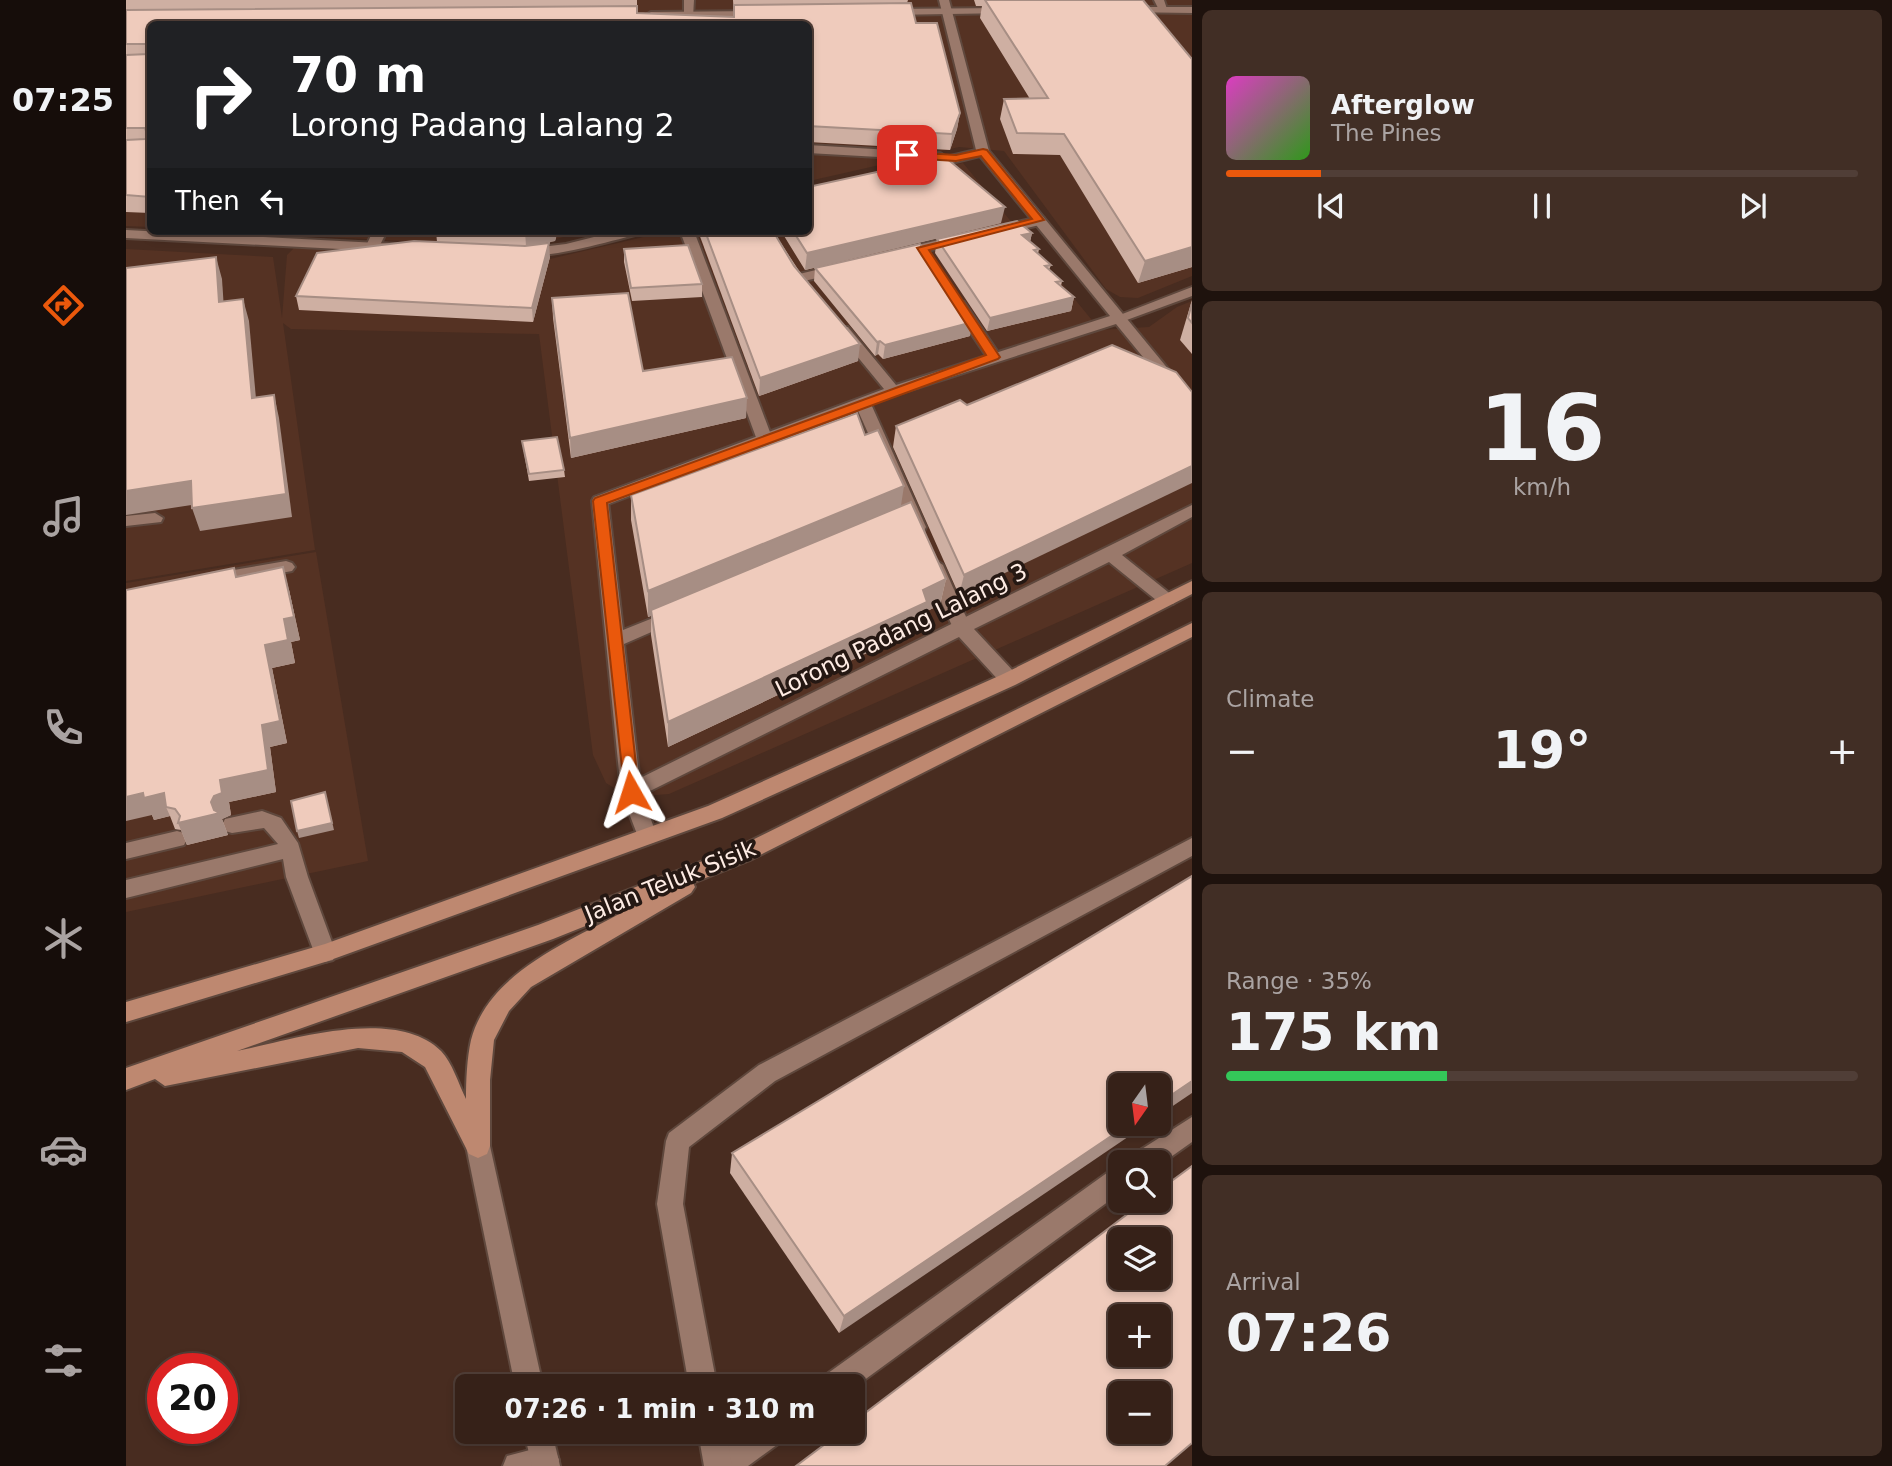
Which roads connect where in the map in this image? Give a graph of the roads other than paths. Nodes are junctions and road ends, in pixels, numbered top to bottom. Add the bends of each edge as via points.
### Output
1 (689, 0) edge
2 (1126, 1) edge
3 (1138, 1) edge
4 (1162, 5) edge
5 (945, 6) edge
6 (1110, 10) edge
7 (1192, 10) edge
8 (1014, 11) edge
9 (881, 12) edge
10 (777, 14) edge
11 (633, 15) edge
12 (688, 15) junction
13 (812, 149) edge
14 (983, 152) junction
15 (956, 158) junction
16 (902, 170) edge
17 (1039, 220) junction
18 (126, 234) edge
19 (378, 235) edge
20 (618, 235) edge
21 (688, 235) edge
22 (373, 246) junction
23 (412, 248) edge
24 (515, 253) edge
25 (881, 258) edge
26 (854, 265) edge
27 (800, 277) edge
28 (1192, 291) edge
29 (951, 292) edge
30 (1119, 318) junction
31 (834, 319) edge
32 (993, 357) junction
33 (893, 391) junction
34 (863, 404) junction
35 (1192, 408) edge
36 (765, 440) junction
37 (1192, 510) edge
38 (155, 517) edge
39 (126, 521) edge
40 (1110, 554) junction
41 (286, 567) edge
42 (193, 583) edge
43 (1192, 587) edge
44 (1167, 600) junction
45 (689, 610) edge
46 (962, 628) junction
47 (1192, 629) edge
48 (615, 641) junction
49 (1009, 679) junction
50 (631, 792) junction
51 (232, 825) dead end
52 (648, 836) junction
53 (177, 839) edge
54 (1192, 846) edge
55 (291, 849) junction
56 (126, 851) edge
57 (743, 854) junction
58 (126, 889) edge
59 (325, 953) junction
60 (229, 982) junction
61 (126, 999) edge
62 (126, 1012) edge
63 (126, 1081) edge
64 (1192, 1128) edge
65 (478, 1146) junction
66 (1160, 1150) edge
67 (1108, 1187) edge
68 (526, 1374) edge
69 (701, 1374) edge
70 (850, 1374) edge
71 (537, 1444) edge
72 (714, 1444) edge
73 (754, 1444) edge
74 (536, 1464) edge
75 (718, 1466) edge
76 (724, 1466) edge

1 - 12 street
2 - 3 street
4 - 6 street
4 - 7 street
5 - 8 street
5 - 9 street
5 - 14 street
10 - 12 street
11 - 12 street
13 - 15 street
14 - 15 street
14 - 17 street
15 - 16 street
17 - 25 street via 926,254
17 - 30 street
18 - 22 street
19 - 22 street
20 - 24 street via 566,248
21 - 36 street
22 - 23 street
26 - 27 street
28 - 30 street
29 - 32 street
30 - 32 street
30 - 35 street
31 - 33 street
32 - 33 street
33 - 34 street
34 - 36 street
34 - 46 street via 907,518 926,546
36 - 48 street via 600,501
37 - 40 street, Lorong Padang Lalang 3
38 - 39 lane
40 - 44 street
40 - 46 street, Lorong Padang Lalang 3
41 - 42 street
43 - 44 main road, Jalan Teluk Sisik
44 - 49 main road, Jalan Teluk Sisik
45 - 48 street
46 - 49 street
46 - 50 street, Lorong Padang Lalang 3
47 - 57 main road, Jalan Teluk Sisik
48 - 50 street
49 - 52 main road, Jalan Teluk Sisik via 715,812
50 - 52 street
51 - 55 street via 271,820
52 - 59 main road, Jalan Teluk Sisik
53 - 56 street
54 - 69 street via 767,1073 678,1141 670,1203
55 - 58 street
55 - 59 street
57 - 63 main road, Jalan Teluk Sisik via 545,932
57 - 65 main road via 523,980 501,1004 483,1039
59 - 60 main road, Jalan Teluk Sisik
60 - 61 main road
60 - 62 main road, Jalan Teluk Sisik
63 - 65 main road via 358,1038 406,1042 433,1059
64 - 66 street
65 - 68 street
67 - 70 street
71 - 74 street
72 - 75 street
73 - 76 street

